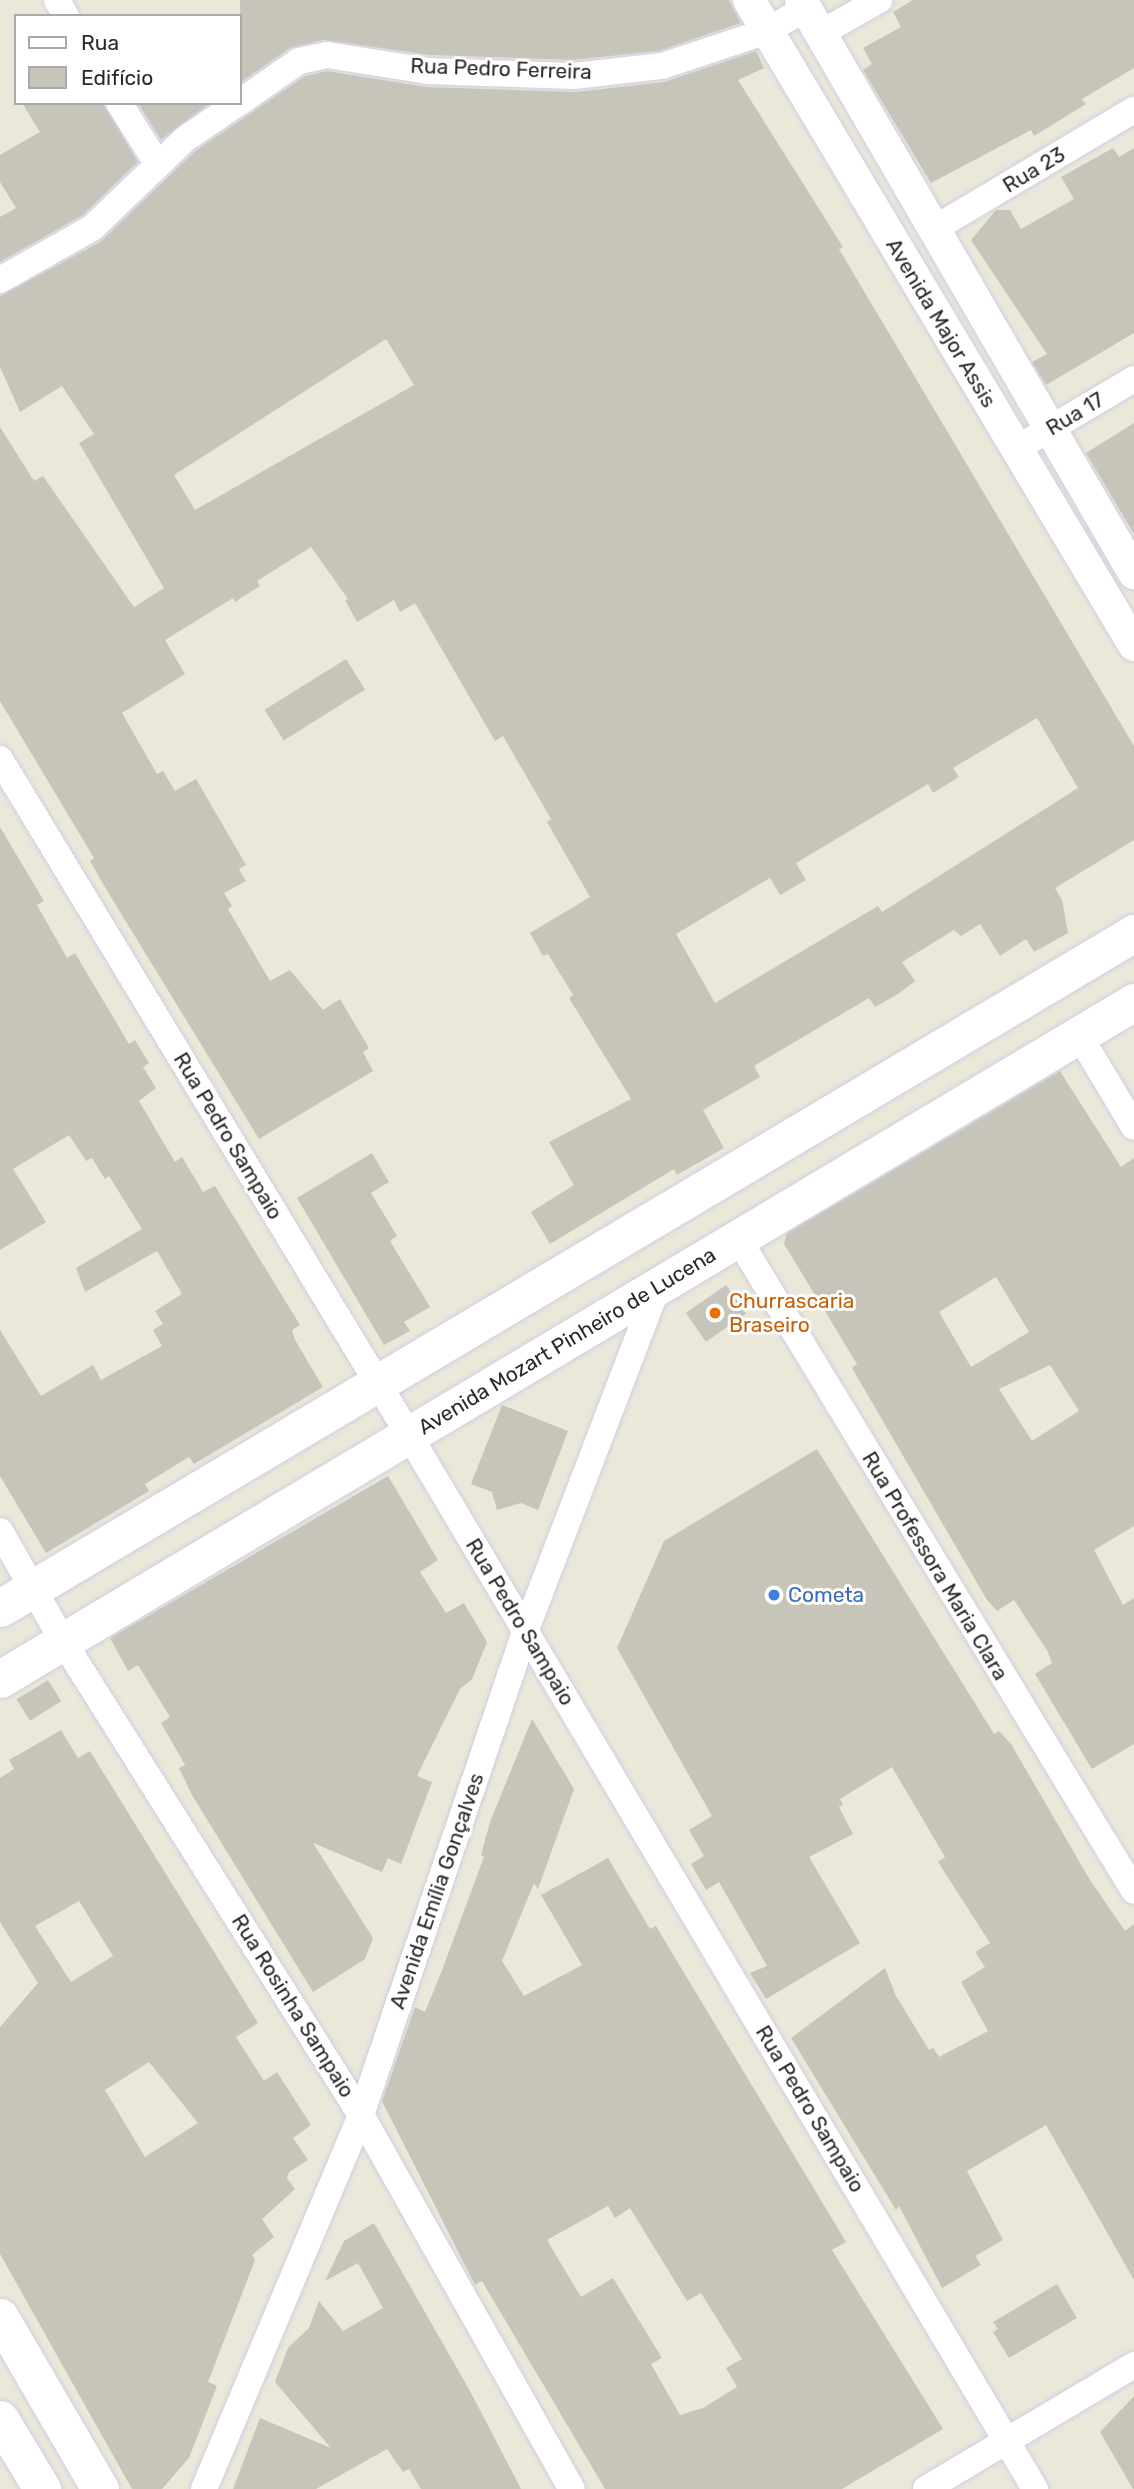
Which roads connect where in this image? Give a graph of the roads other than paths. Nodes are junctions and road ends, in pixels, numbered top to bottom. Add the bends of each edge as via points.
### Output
1 (749, 0) edge
2 (879, 0) edge
3 (809, 14) edge
4 (767, 30) junction
5 (242, 101) edge
6 (120, 105) edge
7 (236, 105) edge
8 (1134, 110) edge
9 (158, 163) junction
10 (934, 229) junction
11 (0, 280) edge
12 (1134, 379) edge
13 (1049, 429) junction
14 (1016, 449) junction
15 (1134, 573) edge
16 (1134, 645) edge
17 (0, 759) edge
18 (1134, 933) edge
19 (1134, 1003) edge
20 (984, 1022) junction
21 (1079, 1035) junction
22 (1015, 1073) junction
23 (1134, 1127) edge
24 (738, 1240) junction
25 (657, 1288) junction
26 (377, 1383) junction
27 (409, 1435) junction
28 (0, 1531) edge
29 (33, 1587) junction
30 (0, 1608) edge
31 (525, 1632) junction
32 (63, 1641) junction
33 (0, 1679) edge
34 (1134, 1891) edge
35 (361, 2115) junction
36 (0, 2317) edge
37 (1134, 2365) edge
38 (0, 2419) edge
39 (1008, 2444) junction
40 (42, 2489) edge
41 (100, 2489) edge
42 (204, 2489) edge
43 (572, 2489) edge
44 (926, 2489) edge
45 (1035, 2489) edge

1 - 4 street, Avenida Major Assis
2 - 3 street, Rua Pedro Ferreira
3 - 4 street, Rua Pedro Ferreira
3 - 10 street, Avenida Major Assis
4 - 5 street, Rua Pedro Ferreira via 662,66 574,76 428,71 327,55 299,61
4 - 14 street, Avenida Major Assis
6 - 9 street
7 - 9 street, Rua Pedro Ferreira
8 - 10 street, Rua 23
9 - 11 street, Rua Pedro Ferreira via 92,228
10 - 13 street, Avenida Major Assis
12 - 13 street, Rua 17
13 - 14 street, Rua 17
13 - 15 street, Avenida Major Assis
14 - 16 street, Avenida Major Assis
17 - 26 street, Rua Pedro Sampaio
18 - 20 main road
19 - 21 main road, Avenida Mozart Pinheiro de Lucena
20 - 22 main road
20 - 26 main road
21 - 22 main road, Avenida Mozart Pinheiro de Lucena
21 - 23 street
22 - 24 main road, Avenida Mozart Pinheiro de Lucena
24 - 25 main road, Avenida Mozart Pinheiro de Lucena
24 - 34 street, Rua Professora Maria Clara
25 - 27 main road, Avenida Mozart Pinheiro de Lucena
25 - 31 street, Avenida Emília Gonçalves
26 - 27 street, Rua Pedro Sampaio
26 - 29 main road
27 - 31 street, Rua Pedro Sampaio
27 - 32 main road, Avenida Mozart Pinheiro de Lucena
28 - 29 street, Rua Rosinha Sampaio
29 - 30 main road
29 - 32 street, Rua Rosinha Sampaio
31 - 35 street, Avenida Emília Gonçalves
31 - 39 street, Rua Pedro Sampaio
32 - 33 main road, Avenida Mozart Pinheiro de Lucena
32 - 35 street, Rua Rosinha Sampaio
35 - 42 street, Avenida Emília Gonçalves
35 - 43 street, Rua Rosinha Sampaio
36 - 41 main road
37 - 39 street
38 - 40 main road
39 - 44 street
39 - 45 street, Rua Pedro Sampaio

